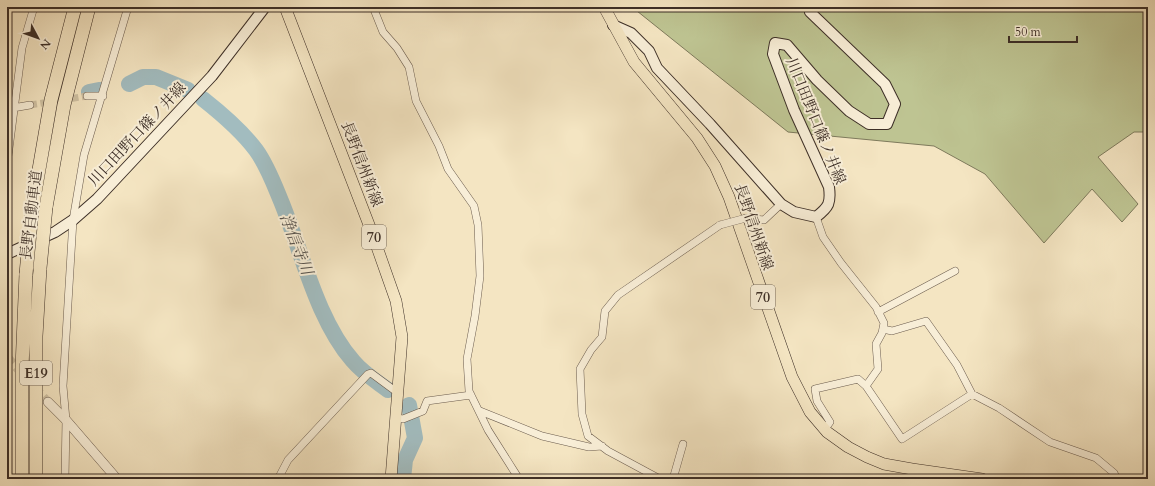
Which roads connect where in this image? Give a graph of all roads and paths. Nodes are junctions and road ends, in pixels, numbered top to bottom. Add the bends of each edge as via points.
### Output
1 (34, 7) edge
2 (74, 7) edge
3 (88, 7) edge
4 (128, 7) edge
5 (265, 7) edge
6 (285, 7) edge
7 (373, 7) edge
8 (604, 7) edge
9 (812, 7) edge
10 (613, 25) junction
11 (87, 96) tunnel mouth
12 (103, 96) junction
13 (30, 105) tunnel mouth
14 (11, 108) edge
15 (7, 164) edge
16 (781, 204) junction
17 (816, 217) junction
18 (73, 220) junction
19 (8, 251) edge
20 (956, 271) dead end
21 (878, 312) junction
22 (883, 328) junction
23 (866, 386) junction
24 (398, 393) junction
25 (972, 394) junction
26 (471, 395) junction
27 (48, 402) tunnel mouth
28 (480, 411) junction
29 (400, 418) junction
30 (66, 420) junction
31 (825, 429) junction
32 (683, 444) dead end
33 (602, 446) junction
34 (22, 479) edge
35 (36, 479) edge
36 (65, 479) edge
37 (117, 479) edge
38 (278, 479) edge
39 (391, 479) edge
40 (519, 479) edge
41 (660, 479) edge
42 (674, 479) edge
43 (982, 479) edge
44 (1117, 479) edge

1 - 14 street via 22,48
2 - 34 highway, 長野自動車道 / E19, bridge via 51,100 32,210 26,274 22,375
3 - 35 highway, 長野自動車道 / E19, bridge via 64,104 46,207 36,349
4 - 12 street
5 - 18 main road, 川口田野口篠ノ井線 via 202,87 97,199
6 - 24 main road, 長野信州新線 / 70 via 396,301 402,337
7 - 26 street via 382,32 397,48 409,67 416,101 448,169 474,206 478,225 480,276 467,359
8 - 10 main road, 長野信州新線 / 70
9 - 17 main road, 川口田野口篠ノ井線 via 810,12 821,24 885,84 895,104 887,124 870,124 849,111 817,80 787,45 774,43 773,54 794,110 829,187 830,201
10 - 16 main road via 631,33 649,51 657,68
10 - 31 main road, 長野信州新線 / 70 via 634,62 697,138 715,166 729,197 792,377 810,412
11 - 12 street
12 - 18 street via 92,122 84,155
13 - 14 street
14 - 15 street
16 - 17 main road via 794,212
16 - 33 street, bridge via 764,220 746,218 720,225 618,295 605,311 602,337 580,369 579,379 582,414 588,436
17 - 21 street via 823,237
18 - 19 main road, 川口田野口篠ノ井線 via 55,232
18 - 30 street via 63,386
20 - 21 street
21 - 22 street via 884,323
22 - 23 street via 876,344 878,369
22 - 25 street via 892,331 926,321 957,365
23 - 25 street via 902,439
23 - 31 street via 858,379 815,388 817,401 830,422
24 - 29 main road, 長野信州新線 / 70
24 - 38 street via 371,373 288,460
25 - 44 street via 999,408 1050,442 1096,458 1114,473
26 - 28 street
26 - 29 street via 427,401 423,411
27 - 30 street
28 - 33 street via 542,436 589,447
28 - 40 street via 488,430
29 - 39 main road, 長野信州新線 / 70
30 - 36 street
30 - 37 street
31 - 43 main road, 長野信州新線 / 70 via 848,447 884,464
32 - 42 street
33 - 41 street

